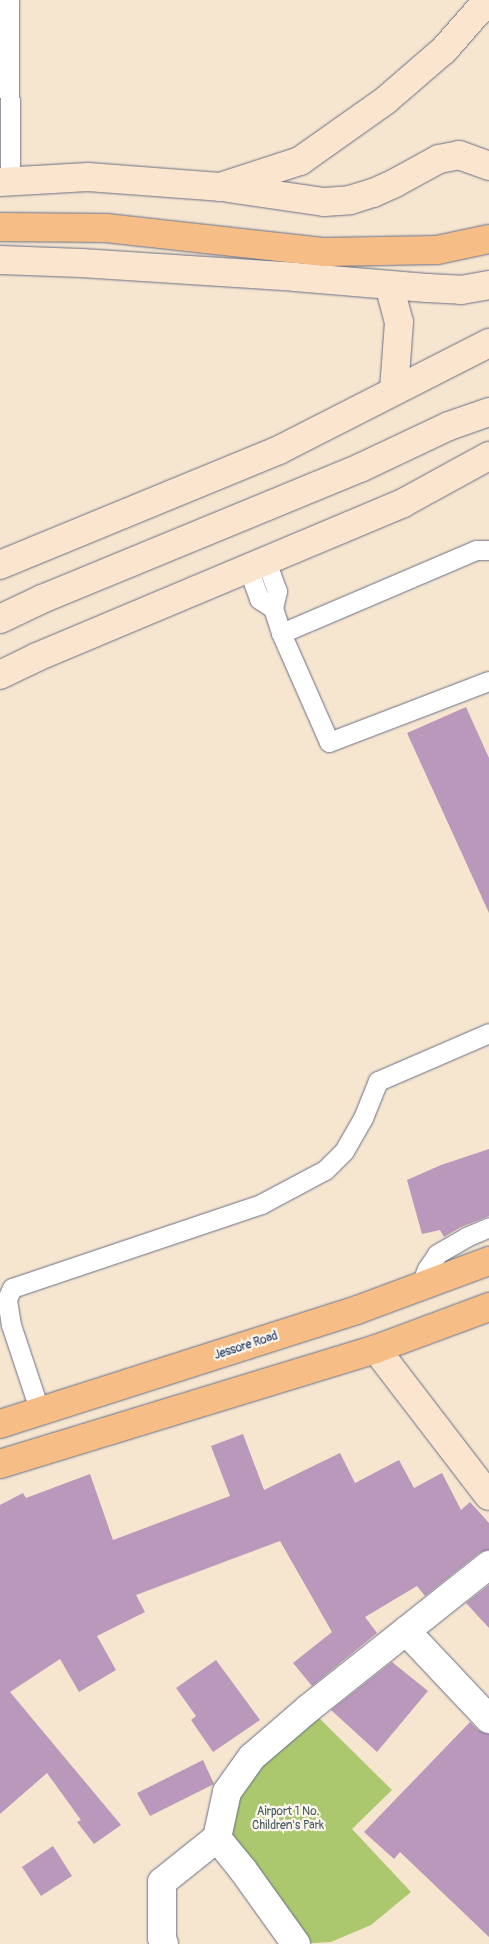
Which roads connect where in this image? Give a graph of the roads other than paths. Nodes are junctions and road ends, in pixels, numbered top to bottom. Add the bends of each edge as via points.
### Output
1 (9, 0) edge
2 (488, 0) edge
3 (489, 166) edge
4 (5, 182) edge
5 (220, 187) junction
6 (0, 227) edge
7 (489, 238) edge
8 (0, 260) edge
9 (389, 285) junction
10 (489, 285) edge
11 (489, 343) edge
12 (394, 390) junction
13 (489, 412) edge
14 (489, 456) edge
15 (489, 550) edge
16 (0, 565) edge
17 (257, 565) junction
18 (0, 619) edge
19 (281, 633) junction
20 (0, 675) edge
21 (489, 681) edge
22 (489, 1033) edge
23 (489, 1227) edge
24 (489, 1261) edge
25 (420, 1286) junction
26 (489, 1307) edge
27 (376, 1349) junction
28 (40, 1412) junction
29 (0, 1424) edge
30 (0, 1464) edge
31 (489, 1496) edge
32 (489, 1565) edge
33 (406, 1631) junction
34 (489, 1718) edge
35 (217, 1838) junction
36 (164, 1944) edge
37 (296, 1944) edge

1 - 4 lane
2 - 5 street via 444,50 386,100 330,140 300,160
3 - 5 street via 459,155 439,159 395,184 350,200 324,202
4 - 5 street via 88,177
6 - 7 main road via 106,228 324,252 437,250
8 - 9 street
9 - 10 street via 461,290
9 - 12 street via 399,322
11 - 12 street
12 - 16 street via 279,450
13 - 18 street via 449,426 360,468
14 - 17 street via 403,503
15 - 19 lane via 476,550
17 - 19 lane via 277,592 273,608
17 - 20 street
19 - 21 lane via 329,742
22 - 28 lane via 378,1081 363,1118 344,1151 325,1170 261,1204 12,1288 6,1299 11,1325
23 - 25 lane via 437,1254
24 - 25 main road, Jessore Road
25 - 28 main road, Jessore Road via 357,1310
26 - 27 main road
27 - 30 main road
27 - 31 street
28 - 29 main road, Jessore Road
32 - 33 street
33 - 34 street
33 - 35 street via 252,1757 227,1792
35 - 36 street via 162,1882
35 - 37 street via 244,1870

